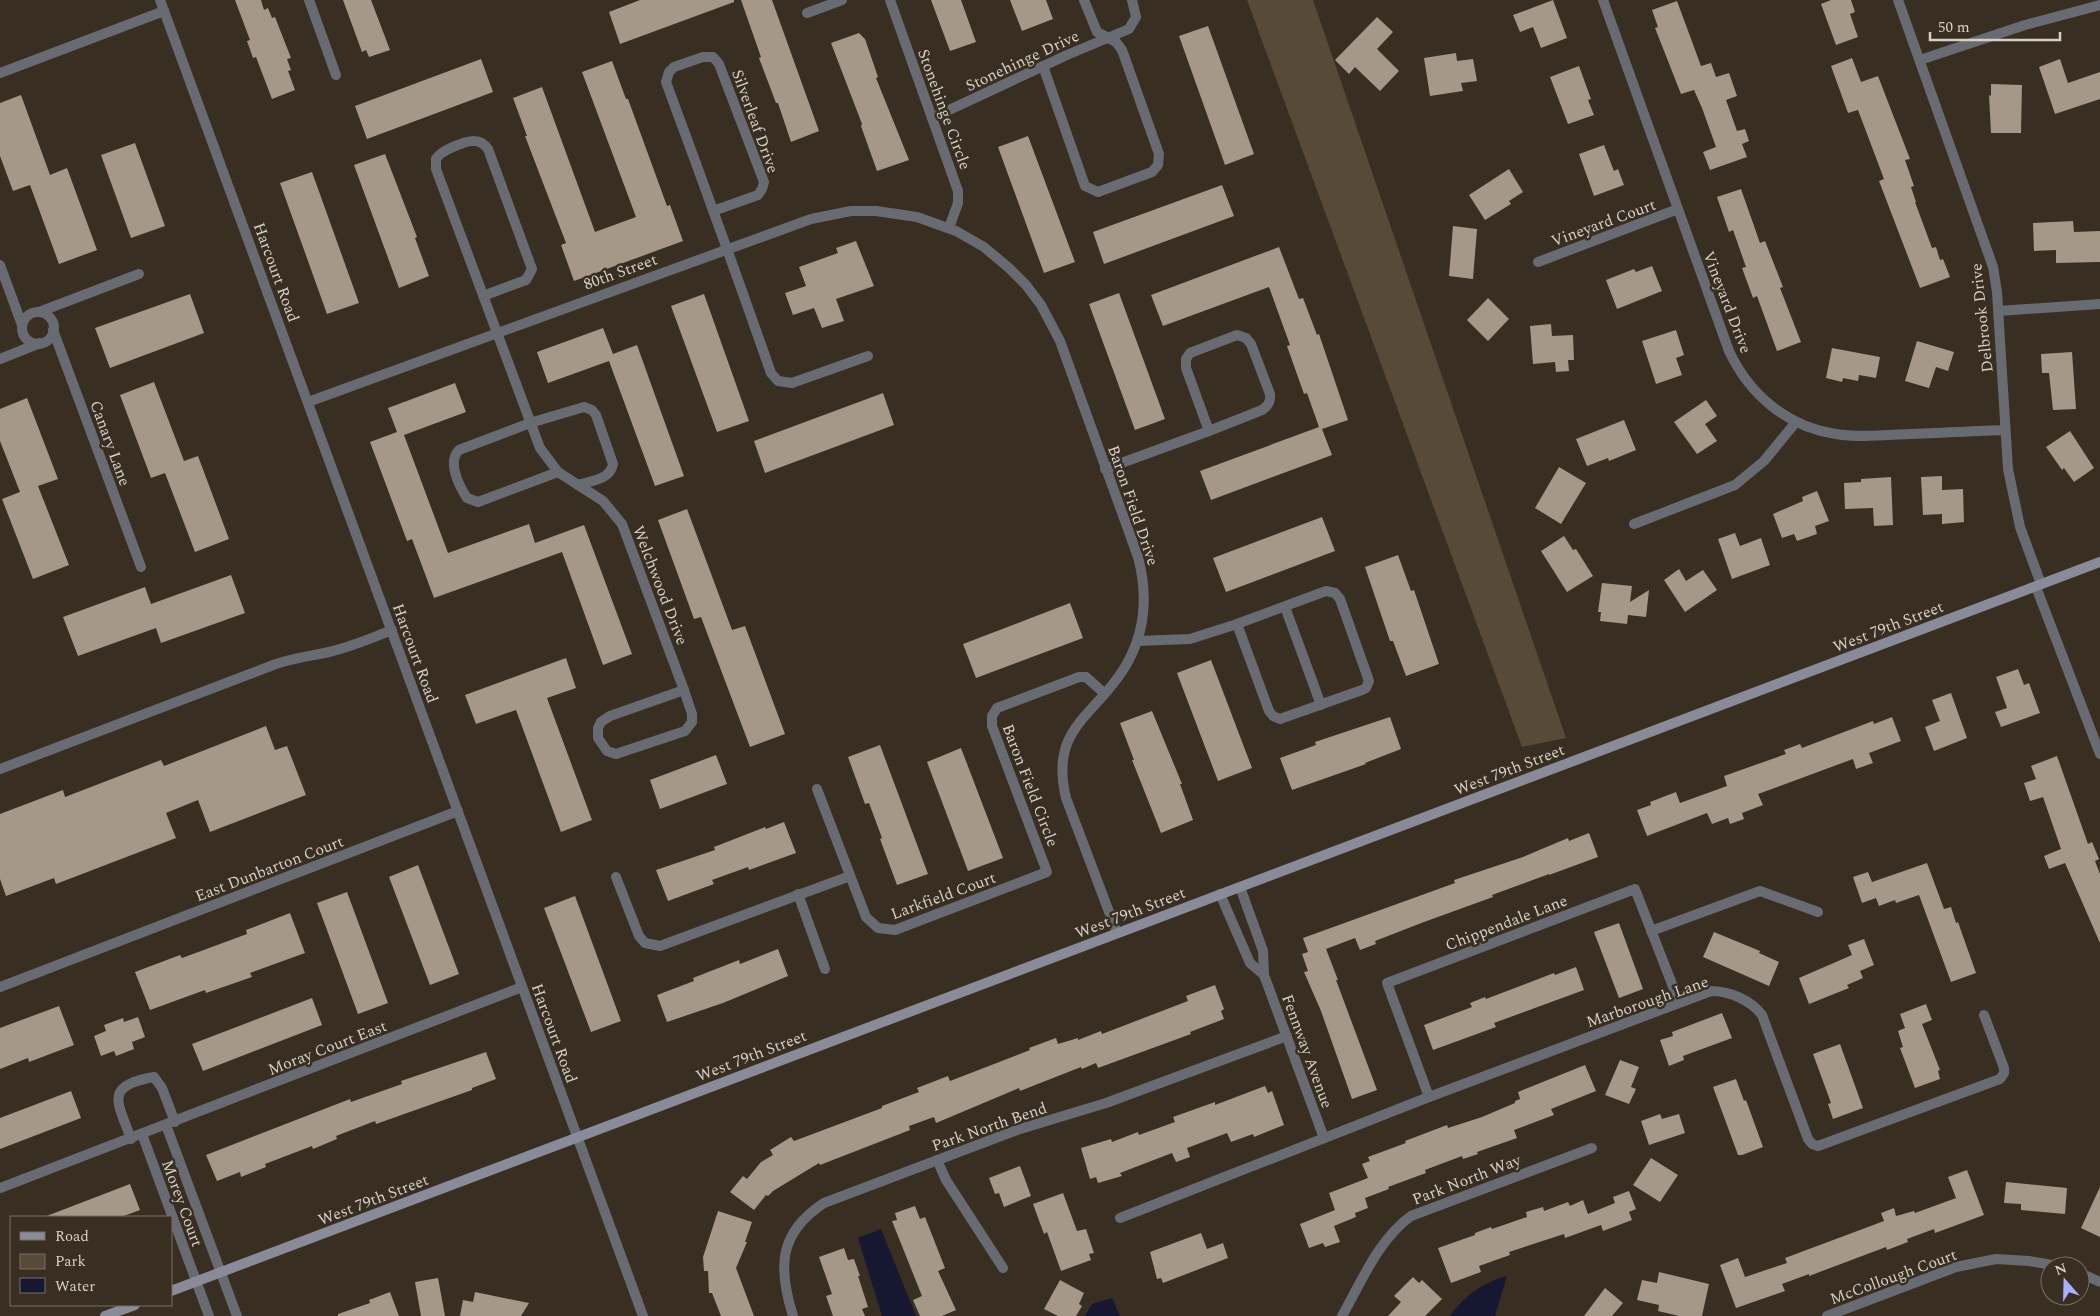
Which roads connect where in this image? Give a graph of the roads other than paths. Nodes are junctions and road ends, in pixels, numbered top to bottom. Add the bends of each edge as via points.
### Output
1 (160, 0) edge
2 (309, 0) edge
3 (842, 0) edge
4 (890, 0) edge
5 (1084, 0) edge
6 (1132, 0) edge
7 (1603, 0) edge
8 (1898, 0) edge
9 (2100, 5) edge
10 (164, 11) junction
11 (807, 13) dead end
12 (1110, 38) junction
13 (1920, 60) junction
14 (1043, 66) junction
15 (0, 73) edge
16 (336, 74) dead end
17 (932, 118) junction
18 (1678, 210) junction
19 (713, 211) junction
20 (949, 228) junction
21 (728, 248) junction
22 (1538, 262) dead end
23 (0, 265) edge
24 (139, 274) dead end
25 (483, 296) junction
26 (2100, 304) edge
27 (1998, 311) junction
28 (39, 312) junction
29 (22, 325) junction
30 (53, 330) junction
31 (496, 333) junction
32 (41, 343) junction
33 (868, 356) dead end
34 (0, 359) edge
35 (308, 402) junction
36 (1796, 422) junction
37 (530, 424) junction
38 (2005, 430) junction
39 (1209, 431) junction
40 (1105, 469) junction
41 (558, 472) junction
42 (578, 485) junction
43 (1634, 524) dead end
44 (2100, 562) edge
45 (141, 567) dead end
46 (2039, 585) junction
47 (1284, 606) junction
48 (1237, 624) junction
49 (392, 630) junction
50 (1137, 641) junction
51 (684, 690) junction
52 (1104, 693) junction
53 (1322, 705) junction
54 (2100, 754) edge
55 (0, 769) edge
56 (817, 789) dead end
57 (458, 811) junction
58 (1047, 872) joint
59 (850, 876) junction
60 (616, 877) dead end
61 (1240, 887) junction
62 (798, 894) junction
63 (1220, 894) junction
64 (1818, 912) dead end
65 (1651, 931) junction
66 (1117, 933) junction
67 (826, 969) dead end
68 (1264, 975) junction
69 (0, 986) edge
70 (522, 987) junction
71 (1678, 1002) junction
72 (1984, 1015) dead end
73 (1288, 1036) junction
74 (1429, 1097) junction
75 (170, 1124) junction
76 (136, 1136) junction
77 (577, 1137) junction
78 (1324, 1138) junction
79 (1592, 1148) dead end
80 (937, 1160) junction
81 (0, 1188) edge
82 (169, 1216) edge
83 (1120, 1218) dead end
84 (172, 1224) edge
85 (2040, 1262) edge
86 (1003, 1268) dead end
87 (222, 1272) junction
88 (196, 1282) junction
89 (172, 1291) edge
90 (132, 1306) edge
91 (105, 1316) edge
92 (209, 1316) edge
93 (237, 1316) edge
94 (643, 1316) edge
95 (793, 1316) edge
96 (1342, 1316) edge
97 (1826, 1316) edge

1 - 10 street, Harcourt Road
2 - 16 street
3 - 11 street
4 - 17 street, Stonehinge Circle
5 - 12 street, Stonehinge Drive via 1096,30 1103,37
6 - 12 street via 1136,11 1134,23
7 - 18 street, Vineyard Drive
8 - 13 street, Delbrook Drive
9 - 13 street via 2025,24
10 - 15 street
10 - 35 street, Harcourt Road
12 - 14 street, Stonehinge Drive
12 - 14 street via 1122,50 1159,154 1158,165 1152,172 1098,192 1085,186
13 - 27 street, Delbrook Drive via 1989,252
14 - 17 street, Stonehinge Drive
17 - 20 street, Stonehinge Circle via 958,190 958,203
18 - 22 street, Vineyard Court
18 - 36 street, Vineyard Drive via 1736,366 1768,404
19 - 19 street, Silverleaf Drive via 666,82 674,67 709,56 719,64 764,182 758,195
19 - 21 street, Silverleaf Drive
20 - 21 street, 80th Street via 901,214 852,212 811,219
20 - 40 street, Baron Field Drive via 1003,262 1041,305 1060,341
21 - 31 street, 80th Street
21 - 33 street, Silverleaf Drive via 774,378 792,383
23 - 29 street
24 - 28 street
25 - 25 street, Welchwood Drive via 435,164 443,151 474,140 488,149 532,269 526,280
25 - 31 street, Welchwood Drive
26 - 27 street
27 - 38 street, Delbrook Drive
28 - 29 street via 27,316
28 - 30 street, Canary Lane via 50,318
29 - 32 street via 27,339
30 - 32 street via 50,338
30 - 45 street, Canary Lane
31 - 35 street, 80th Street
31 - 37 street, Welchwood Drive
32 - 34 street
35 - 49 street, Harcourt Road
36 - 38 street, Vineyard Drive via 1835,434 1862,436
36 - 43 street via 1764,461 1735,485
37 - 41 street, Welchwood Drive via 540,448
37 - 41 street via 455,454 453,466 464,494 471,501 478,502
37 - 42 street via 579,408 589,408 594,412 613,467 604,477
38 - 46 street, Delbrook Drive via 2014,503
39 - 39 street via 1262,410 1270,401 1251,344 1242,336 1237,335 1190,353 1186,359 1186,368
39 - 40 street
40 - 50 street, Baron Field Drive via 1142,573 1144,613
41 - 42 street, Welchwood Drive
42 - 51 street, Welchwood Drive via 603,501 622,524
44 - 46 main road, West 79th Street
46 - 54 street, Delbrook Drive
46 - 61 main road, West 79th Street
47 - 48 street
47 - 53 street
47 - 53 street via 1326,591 1335,593 1340,599 1369,681 1366,688
48 - 50 street via 1190,639
48 - 53 street via 1273,716 1284,719
49 - 55 street via 329,652 276,664
49 - 57 street, Harcourt Road
50 - 52 street, Baron Field Drive via 1125,666
51 - 51 street, Welchwood Drive via 601,722 598,738 602,746 607,752 621,754 685,731 692,722 692,714
52 - 58 street, Baron Field Circle via 1086,678 1079,677 997,708 992,716 992,726
52 - 66 street, Baron Field Drive via 1073,729 1062,777
56 - 59 street, Larkfield Court
57 - 69 street, East Dunbarton Court
57 - 70 street, Harcourt Road
58 - 59 street, Larkfield Court via 895,930 874,926 866,917
59 - 62 street
60 - 62 street via 639,936 645,943 656,946
61 - 63 main road, West 79th Street
61 - 68 street, Fennway Avenue via 1263,951
62 - 67 street
63 - 66 main road, West 79th Street
63 - 68 street, Fennway Avenue via 1250,963
64 - 65 street via 1760,891
65 - 71 street, Chippendale Lane
65 - 74 street, Chippendale Lane via 1636,889 1386,983
66 - 77 main road, West 79th Street
68 - 73 street, Fennway Avenue
70 - 75 street, Moray Court East
70 - 77 street, Harcourt Road
71 - 72 street, Marborough Lane via 1711,991 1723,991 1758,1009 1808,1140 1818,1146 2000,1079 2004,1068
71 - 74 street, Marborough Lane
73 - 78 street, Fennway Avenue
73 - 80 street, Park North Bend via 1106,1103 1017,1130
74 - 78 street, Marborough Lane
75 - 76 street, Moray Court East
75 - 76 street via 162,1088 154,1077 139,1080 120,1090 117,1100
75 - 87 street, Morey Court
76 - 81 street, Moray Court East
76 - 82 street, Morey Court
77 - 87 main road, West 79th Street
77 - 94 street, Harcourt Road
78 - 83 street, Marborough Lane
79 - 96 street, Park North Way via 1411,1216 1396,1226
80 - 86 street via 946,1180
80 - 95 street, Park North Bend via 834,1198 805,1216 792,1235 783,1266
84 - 88 street, Morey Court
85 - 97 street, McCollough Court via 1996,1259 1956,1267
87 - 88 main road, West 79th Street
87 - 93 street, Morey Court
88 - 89 main road, West 79th Street
88 - 92 street, Morey Court
90 - 91 main road

